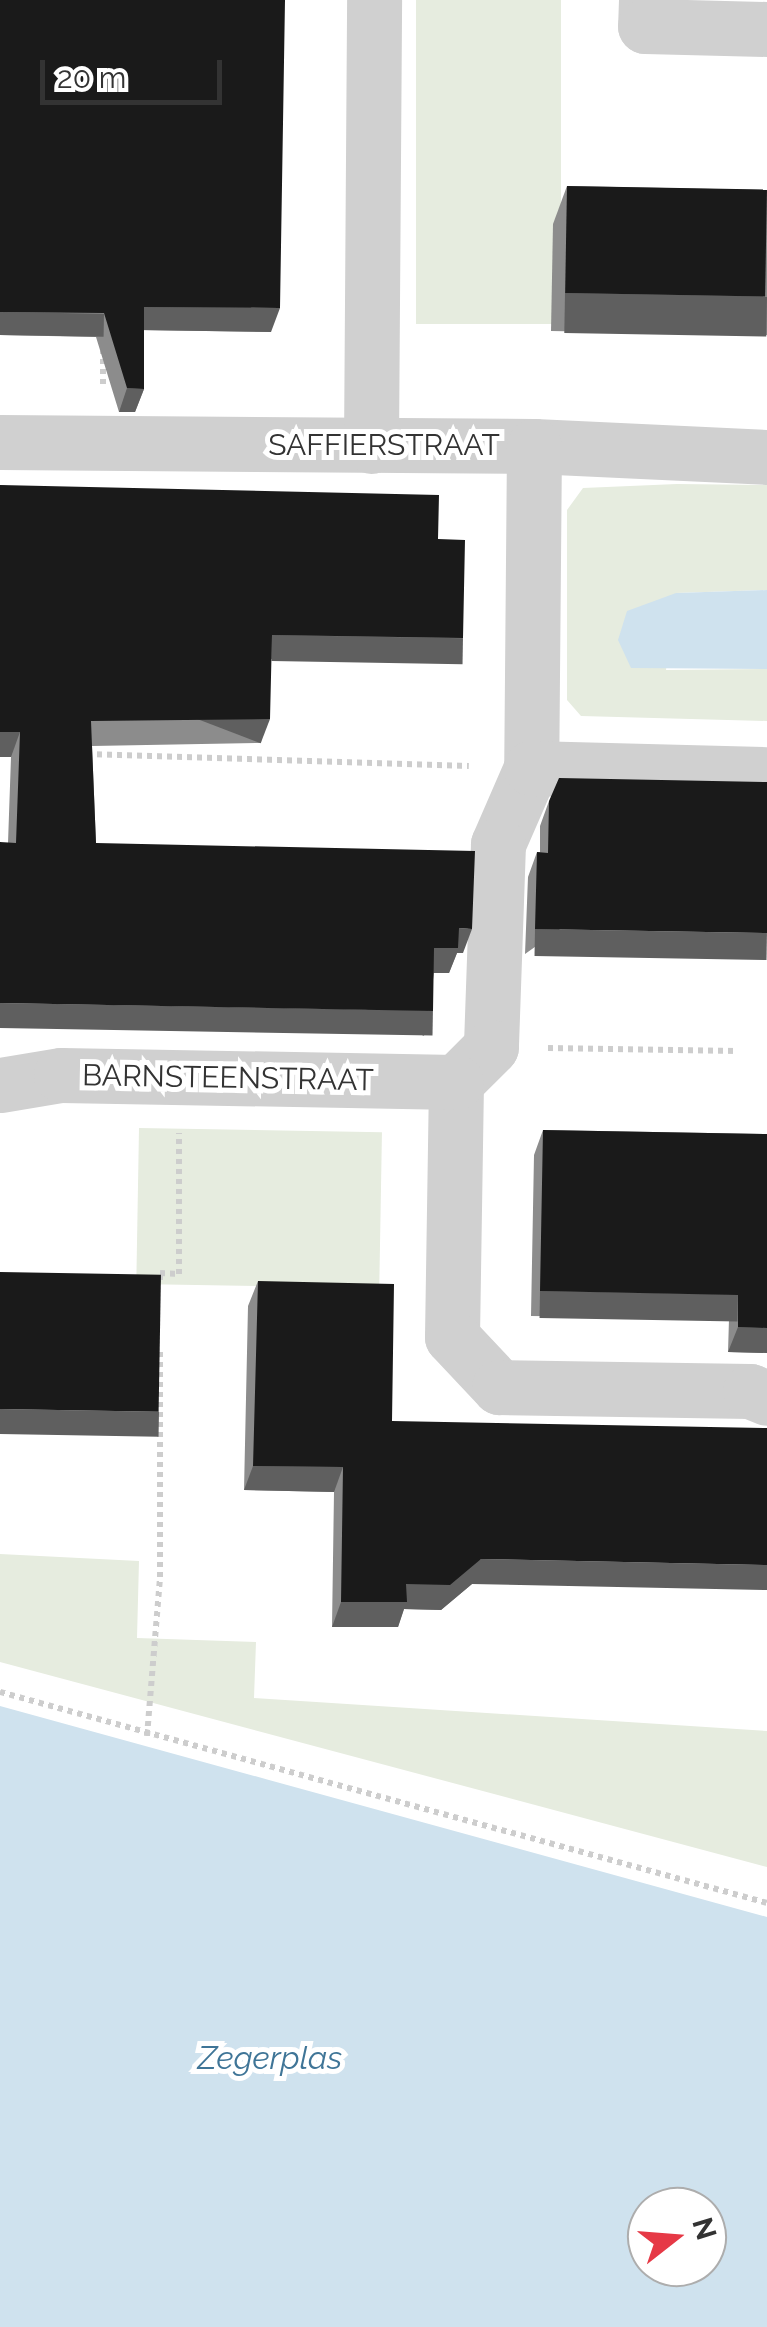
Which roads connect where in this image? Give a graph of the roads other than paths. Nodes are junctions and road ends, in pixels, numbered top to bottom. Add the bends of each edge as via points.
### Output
1 (374, 0) edge
2 (646, 0) edge
3 (767, 28) edge
4 (0, 442) edge
5 (371, 446) junction
6 (534, 446) junction
7 (767, 457) edge
8 (531, 768) junction
9 (767, 774) edge
10 (474, 1064) junction
11 (0, 1084) edge
12 (767, 1398) edge

1 - 5 street
2 - 3 street via 645,26
4 - 5 street, SAFFIERSTRAAT
5 - 6 street, SAFFIERSTRAAT
6 - 7 street, SAFFIERSTRAAT
6 - 8 street
8 - 9 street
8 - 10 street via 498,844
10 - 11 street, BARNSTEENSTRAAT via 180,1077 62,1075
10 - 12 street via 452,1336 499,1387 750,1391

